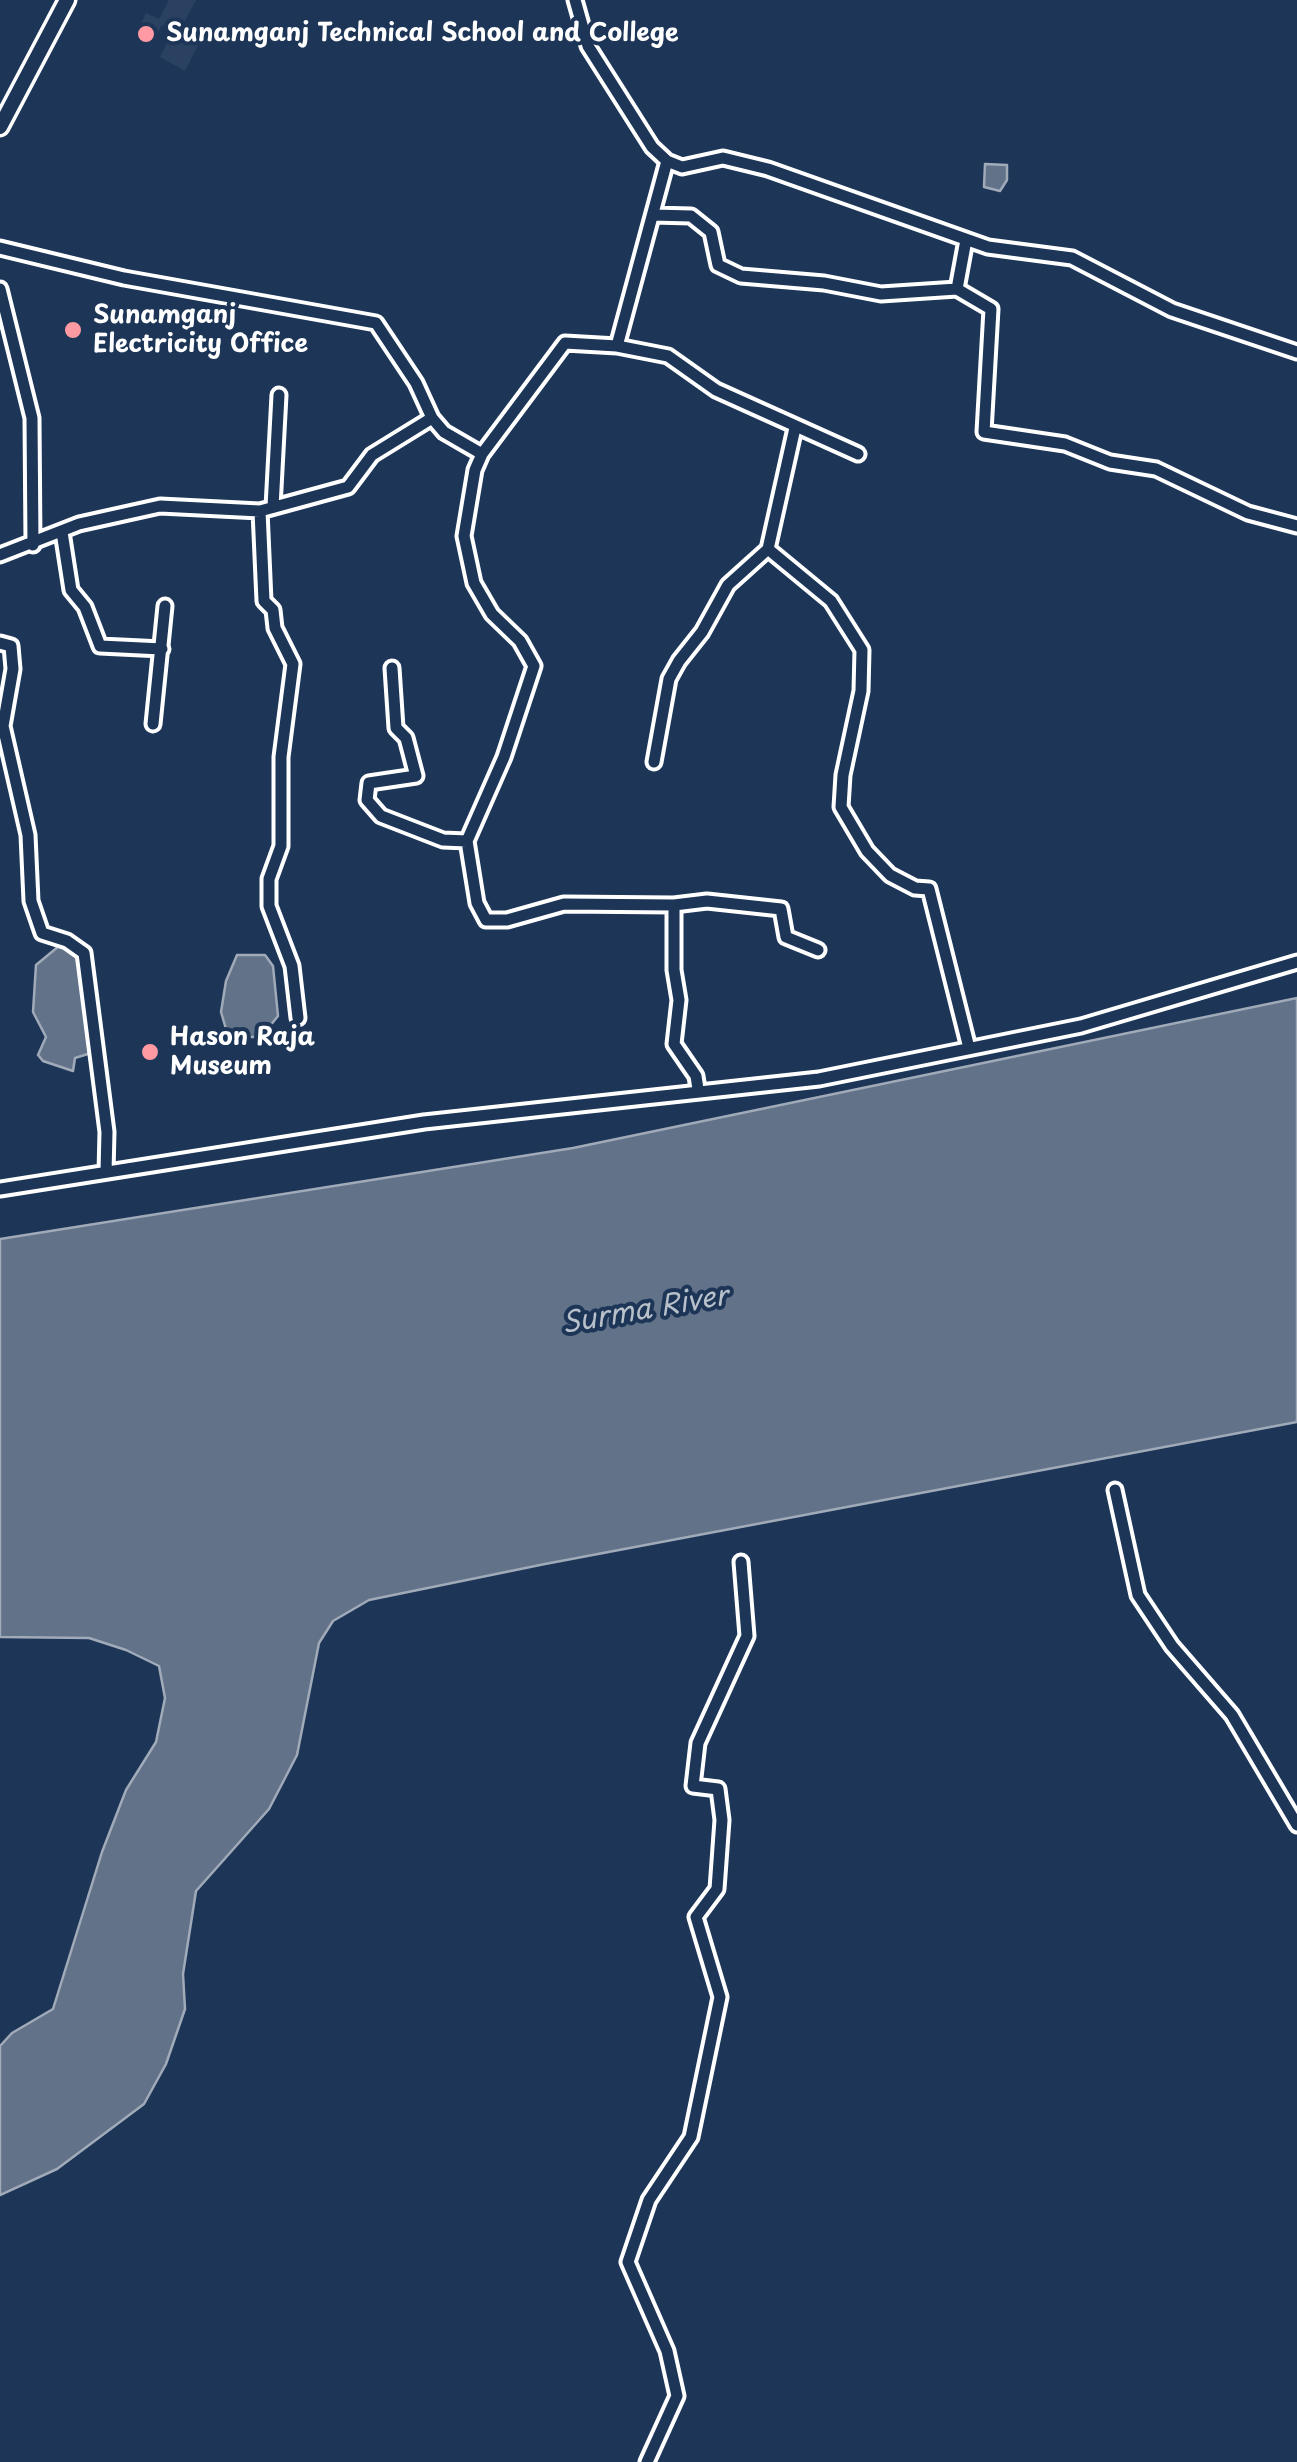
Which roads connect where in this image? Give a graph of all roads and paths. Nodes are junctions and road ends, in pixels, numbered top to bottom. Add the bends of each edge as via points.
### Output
1 (68, 0) edge
2 (575, 0) edge
3 (0, 126) edge
4 (668, 162) junction
5 (653, 215) junction
6 (966, 240) junction
7 (0, 248) edge
8 (0, 289) edge
9 (957, 289) junction
10 (617, 346) junction
11 (1297, 352) edge
12 (279, 395) dead end
13 (432, 418) junction
14 (796, 428) junction
15 (482, 454) junction
16 (858, 454) dead end
17 (273, 508) junction
18 (260, 511) junction
19 (1297, 526) edge
20 (62, 532) junction
21 (33, 545) junction
22 (768, 549) junction
23 (0, 556) edge
24 (165, 606) dead end
25 (0, 643) edge
26 (162, 649) junction
27 (392, 668) dead end
28 (153, 724) dead end
29 (654, 762) dead end
30 (467, 841) junction
31 (674, 904) junction
32 (818, 950) dead end
33 (1297, 962) edge
34 (298, 1018) dead end
35 (969, 1048) junction
36 (698, 1089) junction
37 (106, 1172) junction
38 (0, 1189) edge
39 (1116, 1490) dead end
40 (741, 1562) dead end
41 (1297, 1824) edge
42 (647, 2462) edge

1 - 3 main road
2 - 4 street via 588,46
4 - 5 street
4 - 6 street via 682,167 723,158 768,169
5 - 9 street via 691,216 711,232 718,264 741,276 881,294
5 - 10 street
6 - 9 street
6 - 11 street via 1072,258 1172,310
7 - 13 street via 124,278 376,323
8 - 21 street via 32,418
9 - 19 street via 991,309 984,432 1065,444 1110,462 1156,469 1248,513
10 - 14 street via 668,356 716,390
10 - 15 street via 562,345
12 - 17 street
13 - 15 street
13 - 17 street via 372,455 348,487
14 - 16 street
14 - 22 street
15 - 30 street via 464,536 474,583 534,666
17 - 18 street
18 - 20 street via 160,506
18 - 34 street via 264,601 293,664 280,757 281,846 269,906 292,966
20 - 21 street
20 - 26 street via 71,590 100,646
21 - 23 street
22 - 29 street via 728,585 679,660
22 - 35 street via 831,601 862,650 842,807 866,850 890,875 929,889
24 - 26 street
25 - 37 street via 11,646 3,726 28,836 32,901 42,933 84,953
26 - 28 street
27 - 30 street via 396,728 406,738 416,776 369,783 367,800 381,816 443,840
30 - 31 street via 486,920 564,904
31 - 32 street via 781,909 786,936
31 - 36 street via 674,1044
33 - 35 street via 1081,1026
35 - 36 street via 819,1079
36 - 37 street via 424,1122
37 - 38 street
39 - 41 street via 1138,1596 1232,1715
40 - 42 street via 747,1636 698,1743 693,1786 718,1789 722,1820 717,1889 696,1917 720,1997 690,2136 649,2200 628,2262 667,2351 677,2396

